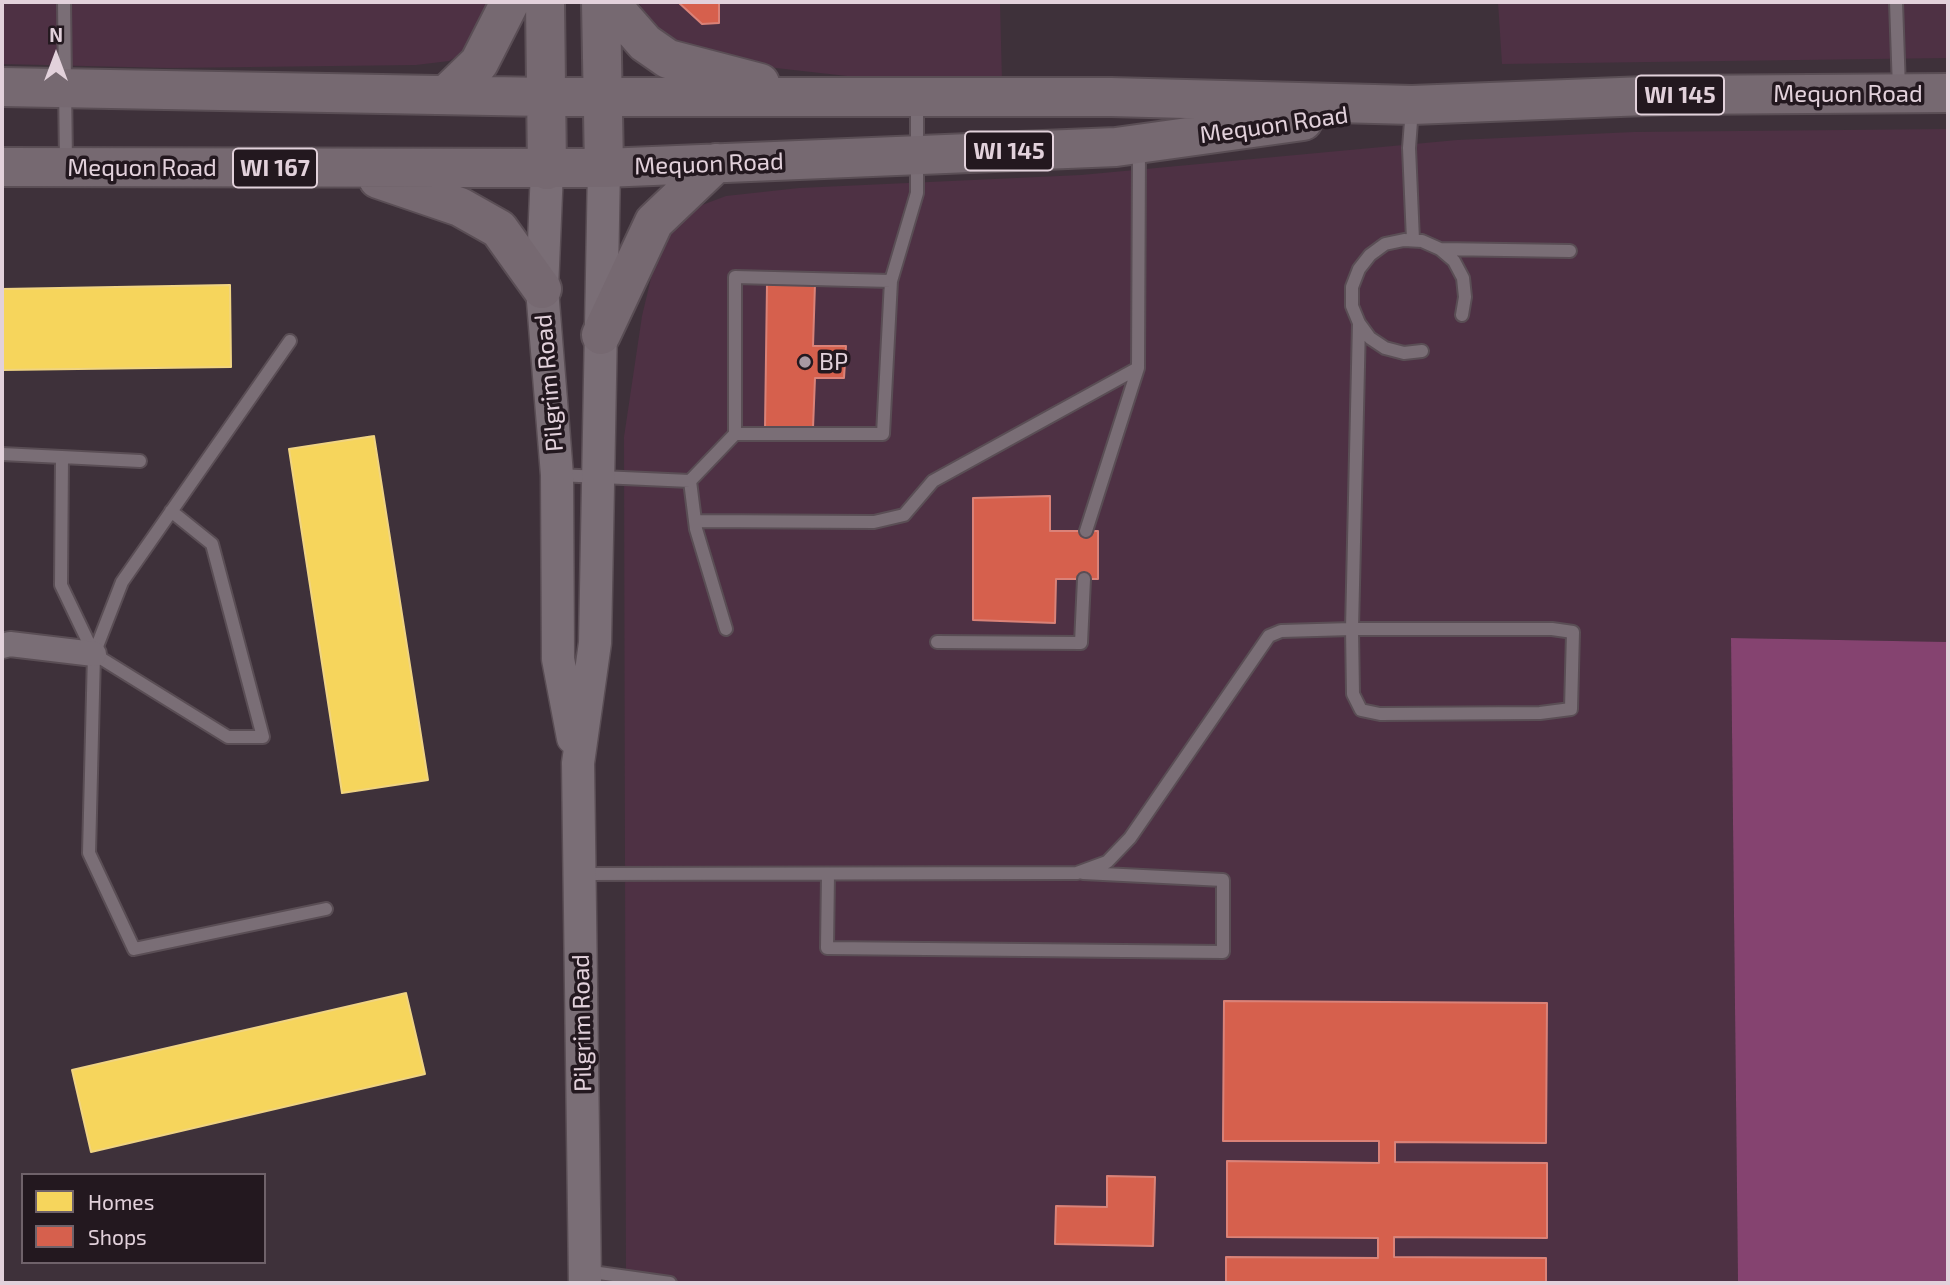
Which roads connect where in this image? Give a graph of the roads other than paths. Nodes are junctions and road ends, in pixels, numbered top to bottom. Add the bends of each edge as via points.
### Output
1 (64, 2) edge
2 (510, 2) edge
3 (545, 2) edge
4 (601, 2) edge
5 (609, 2) edge
6 (1896, 2) edge
7 (2, 87) edge
8 (64, 88) junction
9 (1899, 93) junction
10 (1948, 93) edge
11 (446, 95) junction
12 (545, 97) junction
13 (604, 97) junction
14 (813, 97) junction
15 (917, 97) junction
16 (1412, 105) junction
17 (1139, 144) junction
18 (915, 155) junction
19 (716, 163) junction
20 (2, 167) edge
21 (66, 167) junction
22 (604, 168) junction
23 (346, 169) junction
24 (547, 170) junction
25 (1413, 240) junction
26 (1440, 249) junction
27 (1570, 251) dead end
28 (891, 281) junction
29 (542, 289) junction
30 (1462, 315) dead end
31 (1359, 323) junction
32 (601, 335) junction
33 (290, 341) dead end
34 (1422, 351) dead end
35 (1138, 368) junction
36 (735, 433) junction
37 (2, 454) edge
38 (62, 457) junction
39 (141, 461) dead end
40 (557, 475) junction
41 (598, 477) junction
42 (690, 481) junction
43 (171, 511) junction
44 (695, 521) junction
45 (1086, 531) dead end
46 (1084, 579) dead end
47 (726, 629) dead end
48 (1352, 629) junction
49 (937, 642) dead end
50 (2, 646) edge
51 (94, 654) junction
52 (579, 763) junction
53 (1077, 873) junction
54 (581, 874) junction
55 (828, 874) junction
56 (326, 909) dead end
57 (585, 1277) edge
58 (670, 1283) edge

1 - 8 lane
2 - 11 main road via 479,63
3 - 12 main road, Pilgrim Road
4 - 13 main road, Pilgrim Road
5 - 14 main road, WI 145 via 645,43 668,59
6 - 9 lane
7 - 8 main road, Mequon Road
8 - 11 main road, Mequon Road
8 - 21 lane
9 - 10 main road, Mequon Road / WI 145
9 - 16 main road, Mequon Road / WI 145 via 1672,95
11 - 12 main road, Mequon Road
12 - 13 main road, Mequon Road
12 - 24 main road, Pilgrim Road
13 - 14 main road, Mequon Road
13 - 22 main road, Pilgrim Road
14 - 15 main road, Mequon Road / WI 145
15 - 16 main road, Mequon Road / WI 145
15 - 18 lane
16 - 17 main road, Mequon Road / WI 145
16 - 25 lane
17 - 18 main road, Mequon Road / WI 145
17 - 35 lane
18 - 19 main road, Mequon Road / WI 145
18 - 28 lane via 917,193
19 - 22 main road, Mequon Road / WI 145
19 - 32 main road via 654,222
20 - 21 main road, Mequon Road / WI 167
21 - 23 main road, Mequon Road / WI 167
22 - 24 main road, Mequon Road / WI 145
22 - 32 street, Pilgrim Road
23 - 24 main road, Mequon Road / WI 167
23 - 29 main road via 460,207 488,221 499,229
24 - 29 street, Pilgrim Road
25 - 26 lane
25 - 31 lane via 1385,244 1359,270 1352,287 1352,306
26 - 27 lane
26 - 30 lane via 1454,261 1463,278
28 - 36 lane via 883,433
28 - 36 lane via 735,277
29 - 40 street, Pilgrim Road
31 - 34 lane via 1385,348
31 - 48 lane
32 - 41 street, Pilgrim Road
33 - 43 lane
35 - 44 lane via 933,481 904,515 874,522
35 - 45 lane
36 - 42 lane
37 - 38 lane
38 - 39 lane
38 - 51 lane via 61,585
40 - 41 lane
40 - 52 street, Pilgrim Road via 558,659
41 - 42 lane
41 - 52 street, Pilgrim Road via 595,643
42 - 44 lane
43 - 51 lane via 122,582
43 - 51 lane via 212,544 263,737 228,737
44 - 47 lane
46 - 49 lane via 1081,643
48 - 48 lane via 1573,632 1571,709 1380,714 1361,710 1353,694
48 - 53 lane via 1280,631 1269,636 1129,838 1107,862
50 - 51 street
51 - 56 lane via 89,853 134,948
52 - 54 street, Pilgrim Road
53 - 55 lane
53 - 55 lane via 1223,880 1223,952 827,948
54 - 55 lane
54 - 57 street, Pilgrim Road
57 - 58 lane

